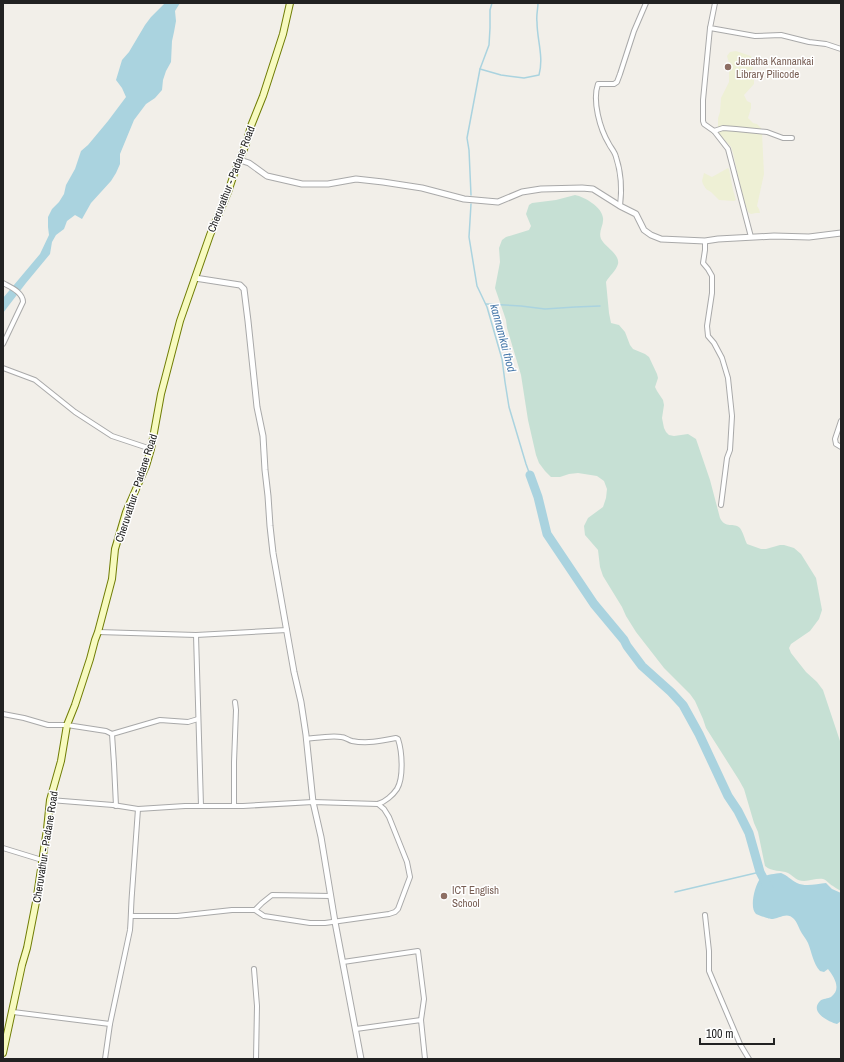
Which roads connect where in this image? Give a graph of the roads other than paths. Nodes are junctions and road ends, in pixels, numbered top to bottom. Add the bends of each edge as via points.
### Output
1 (290, 3) edge
2 (646, 3) edge
3 (715, 3) edge
4 (710, 28) junction
5 (841, 49) edge
6 (714, 131) junction
7 (792, 138) dead end
8 (240, 160) junction
9 (620, 206) junction
10 (841, 233) edge
11 (751, 237) junction
12 (705, 241) junction
13 (195, 278) junction
14 (5, 284) edge
15 (3, 344) edge
16 (3, 368) edge
17 (841, 421) edge
18 (841, 447) edge
19 (151, 448) junction
20 (721, 505) dead end
21 (287, 630) junction
22 (98, 632) junction
23 (196, 635) junction
24 (235, 702) dead end
25 (3, 714) edge
26 (198, 719) junction
27 (67, 725) junction
28 (112, 734) junction
29 (306, 738) junction
30 (50, 800) junction
31 (313, 802) junction
32 (378, 804) junction
33 (116, 806) junction
34 (202, 806) junction
35 (234, 806) junction
36 (138, 809) junction
37 (3, 848) edge
38 (42, 860) junction
39 (331, 896) junction
40 (255, 910) junction
41 (705, 915) dead end
42 (132, 916) junction
43 (336, 922) junction
44 (343, 962) junction
45 (254, 969) dead end
46 (13, 1012) junction
47 (421, 1020) junction
48 (110, 1024) junction
49 (6, 1029) edge
50 (356, 1029) junction
51 (3, 1053) edge
52 (105, 1059) edge
53 (256, 1059) edge
54 (361, 1059) edge
55 (425, 1059) edge
56 (749, 1059) edge

1 - 8 main road, Cheruvathur - Padane Road via 277,53
2 - 9 street via 617,82 598,84 596,95 597,112 602,128 620,171
3 - 4 street
4 - 5 street via 755,36 781,35
4 - 6 street via 702,121
6 - 7 street via 723,128 736,129
6 - 11 street via 728,149
8 - 9 street via 267,176 302,184 328,184 356,179 422,188 464,199 498,202 522,192 582,188 593,189
8 - 13 main road, Cheruvathur - Padane Road
9 - 12 street via 636,214 644,230 651,235
10 - 11 street via 809,237
11 - 12 street
12 - 20 street via 702,263 712,276 708,336 722,358 728,378 732,416 730,450 726,458
13 - 19 main road, Cheruvathur - Padane Road via 169,359
13 - 21 street via 240,285 244,289 257,407 263,436 273,553
14 - 15 street via 21,295 24,302
16 - 19 street via 35,380 75,412 112,436
17 - 18 street via 834,439
19 - 22 main road, Cheruvathur - Padane Road via 121,529 112,579
21 - 23 street
21 - 29 street
22 - 23 street
22 - 27 main road, Cheruvathur - Padane Road
23 - 26 street
24 - 35 street
25 - 27 street via 48,725
26 - 28 street via 188,722 160,720
26 - 34 street
27 - 28 street
27 - 30 main road, Cheruvathur - Padane Road via 61,761
28 - 33 street
29 - 31 street
29 - 32 street via 339,736 367,742 398,739 401,767 397,790
30 - 33 street
30 - 38 main road, Cheruvathur - Padane Road
31 - 32 street
31 - 35 street
31 - 39 street
32 - 43 street via 389,817 407,862 410,877 396,912
33 - 36 street
34 - 35 street
34 - 36 street
36 - 42 street
37 - 38 street
38 - 46 main road, Cheruvathur - Padane Road
39 - 40 street via 272,895
39 - 43 street
40 - 42 street via 177,916
40 - 43 street via 264,916 300,922
41 - 56 street via 709,971
42 - 48 street
43 - 44 street
44 - 47 street via 418,951 424,999
44 - 50 street
45 - 53 street via 257,1006
46 - 48 street
46 - 49 main road, Cheruvathur - Padane Road
47 - 50 street
47 - 55 street
48 - 52 street
49 - 51 main road, Cheruvathur - Padane Road
50 - 54 street

